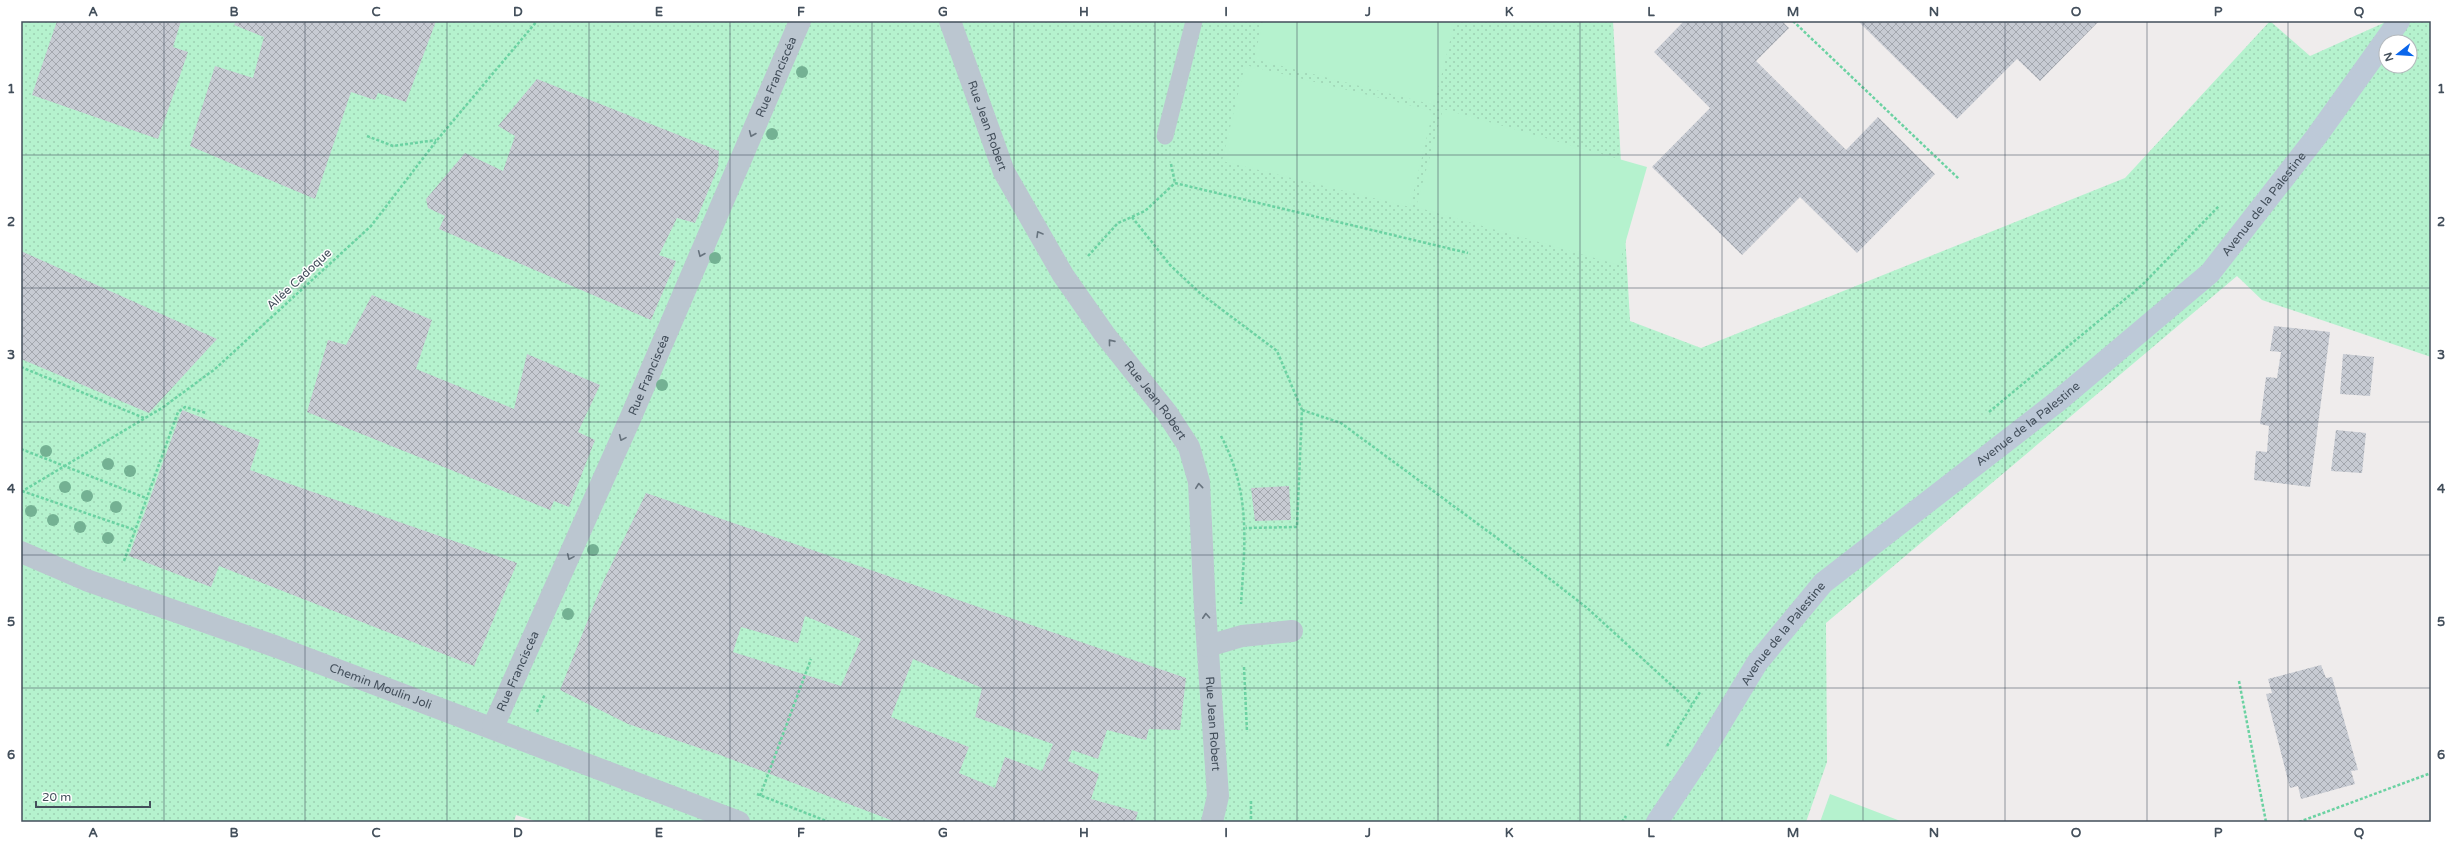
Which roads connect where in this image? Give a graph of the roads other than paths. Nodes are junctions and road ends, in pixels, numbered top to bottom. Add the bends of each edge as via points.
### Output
1 (800, 21) edge
2 (950, 21) edge
3 (1194, 21) edge
4 (2399, 21) edge
5 (1165, 136) dead end
6 (21, 552) edge
7 (1292, 632) dead end
8 (1208, 646) junction
9 (493, 728) junction
10 (739, 822) edge
11 (1212, 822) edge
12 (1657, 822) edge

1 -> 9 street, Rue Franciscéa via 630,419
8 -> 2 street, Rue Jean Robert via 1199,482 1189,447 1168,413 1105,335 1063,275 1004,172
3 - 5 lane
4 - 12 main road, Avenue de la Palestine via 2316,137 2210,273 2058,401 1823,583 1757,663
6 - 9 street, Chemin Moulin Joli via 86,580 277,646
7 - 8 street via 1242,636
8 - 11 street, Rue Jean Robert via 1218,796
9 - 10 street, Chemin Moulin Joli

